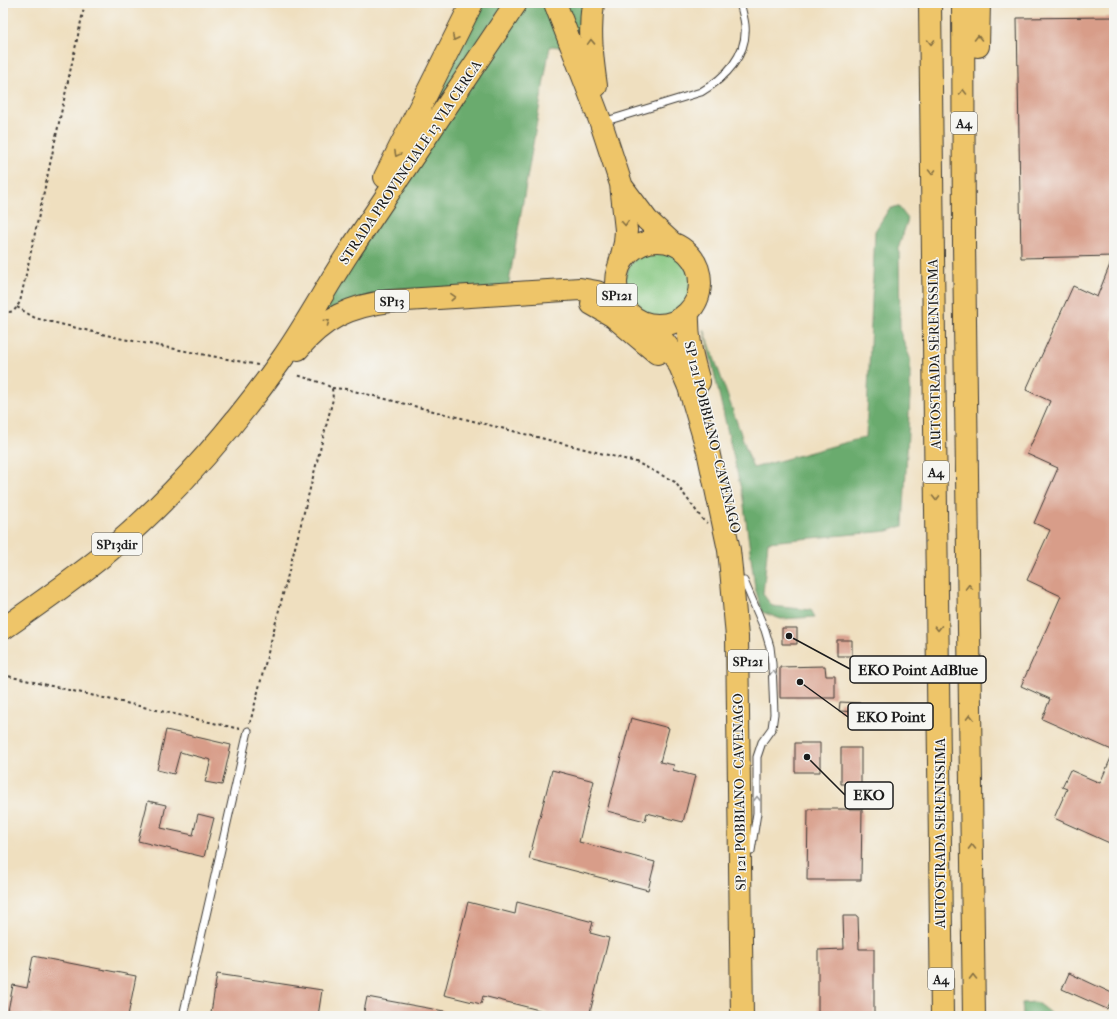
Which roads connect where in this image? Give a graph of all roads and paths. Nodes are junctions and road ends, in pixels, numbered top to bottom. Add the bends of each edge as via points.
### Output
1 (85, 3) edge
2 (472, 3) edge
3 (516, 3) edge
4 (555, 3) edge
5 (593, 3) edge
6 (740, 3) edge
7 (930, 3) edge
8 (963, 3) edge
9 (978, 3) edge
10 (601, 123) junction
11 (620, 184) junction
12 (671, 242) junction
13 (964, 244) junction
14 (619, 267) junction
15 (508, 294) junction
16 (622, 306) junction
17 (17, 307) junction
18 (3, 311) edge
19 (688, 313) junction
20 (305, 322) junction
21 (646, 324) junction
22 (264, 366) dead end
23 (297, 375) dead end
24 (332, 388) junction
25 (217, 442) junction
26 (712, 472) junction
27 (726, 535) junction
28 (3, 628) edge
29 (3, 674) edge
30 (248, 731) junction
31 (941, 942) junction
32 (183, 1016) edge
33 (742, 1016) edge
34 (753, 1016) edge
35 (929, 1016) edge
36 (942, 1016) edge
37 (974, 1016) edge

1 - 17 path
2 -> 20 main road via 385,176 323,283
3 - 20 main road, STRADA PROVINCIALE 13 VIA CERCA via 330,280
4 - 10 main road, SP 121 POBBIANO - CAVENAGO / SP121
10 -> 5 main road via 592,51
6 - 10 lane via 745,26 744,40 735,62 720,78 701,92
7 -> 31 main road, AUTOSTRADA SERENISSIMA / A4
13 -> 8 main road, A4
13 -> 9 main road via 977,199
10 - 11 main road, SP 121 POBBIANO - CAVENAGO / SP121
11 - 12 main road, SP 121 POBBIANO - CAVENAGO / SP121 via 647,220
11 -> 14 main road, SP 121 POBBIANO - CAVENAGO / SP121 via 626,230
12 - 14 main road, SP 121 POBBIANO - CAVENAGO / SP121 via 657,240 639,245 627,254
12 - 19 main road, SP 121 POBBIANO - CAVENAGO / SP121 via 688,252 699,271 699,295
37 -> 13 main road, A4
14 - 16 main road, SP 121 POBBIANO - CAVENAGO / SP121 via 616,288
15 - 16 main road, SP13 via 585,290 604,295
25 -> 15 main road, SP13 via 250,417 309,336 341,314 360,306 390,301
15 - 26 main road, SP13 via 571,298 590,303 612,316 654,350 670,369 684,395
16 - 21 main road, SP 121 POBBIANO - CAVENAGO / SP121 via 631,316
17 - 18 path via 14,311
17 - 22 path via 35,318 123,339
19 - 21 main road, SP 121 POBBIANO - CAVENAGO / SP121 via 669,324
34 -> 19 main road, SP 121 POBBIANO - CAVENAGO / SP121 via 747,619 744,581 736,525 720,452 690,348
20 - 25 main road, SP13dir via 282,358
21 - 26 main road, SP 121 POBBIANO - CAVENAGO / SP121 via 672,351 684,373
23 - 24 path
24 - 27 path via 346,389 636,462 675,482 703,520
24 - 30 path via 333,399
25 - 28 main road, SP13dir via 186,477 109,551 44,601
26 - 27 main road, SP 121 POBBIANO - CAVENAGO / SP121
27 - 33 main road, SP 121 POBBIANO - CAVENAGO / SP121 via 734,589 737,637
29 - 30 path
30 - 32 lane
31 - 35 main road
31 - 36 main road, AUTOSTRADA SERENISSIMA / A4

